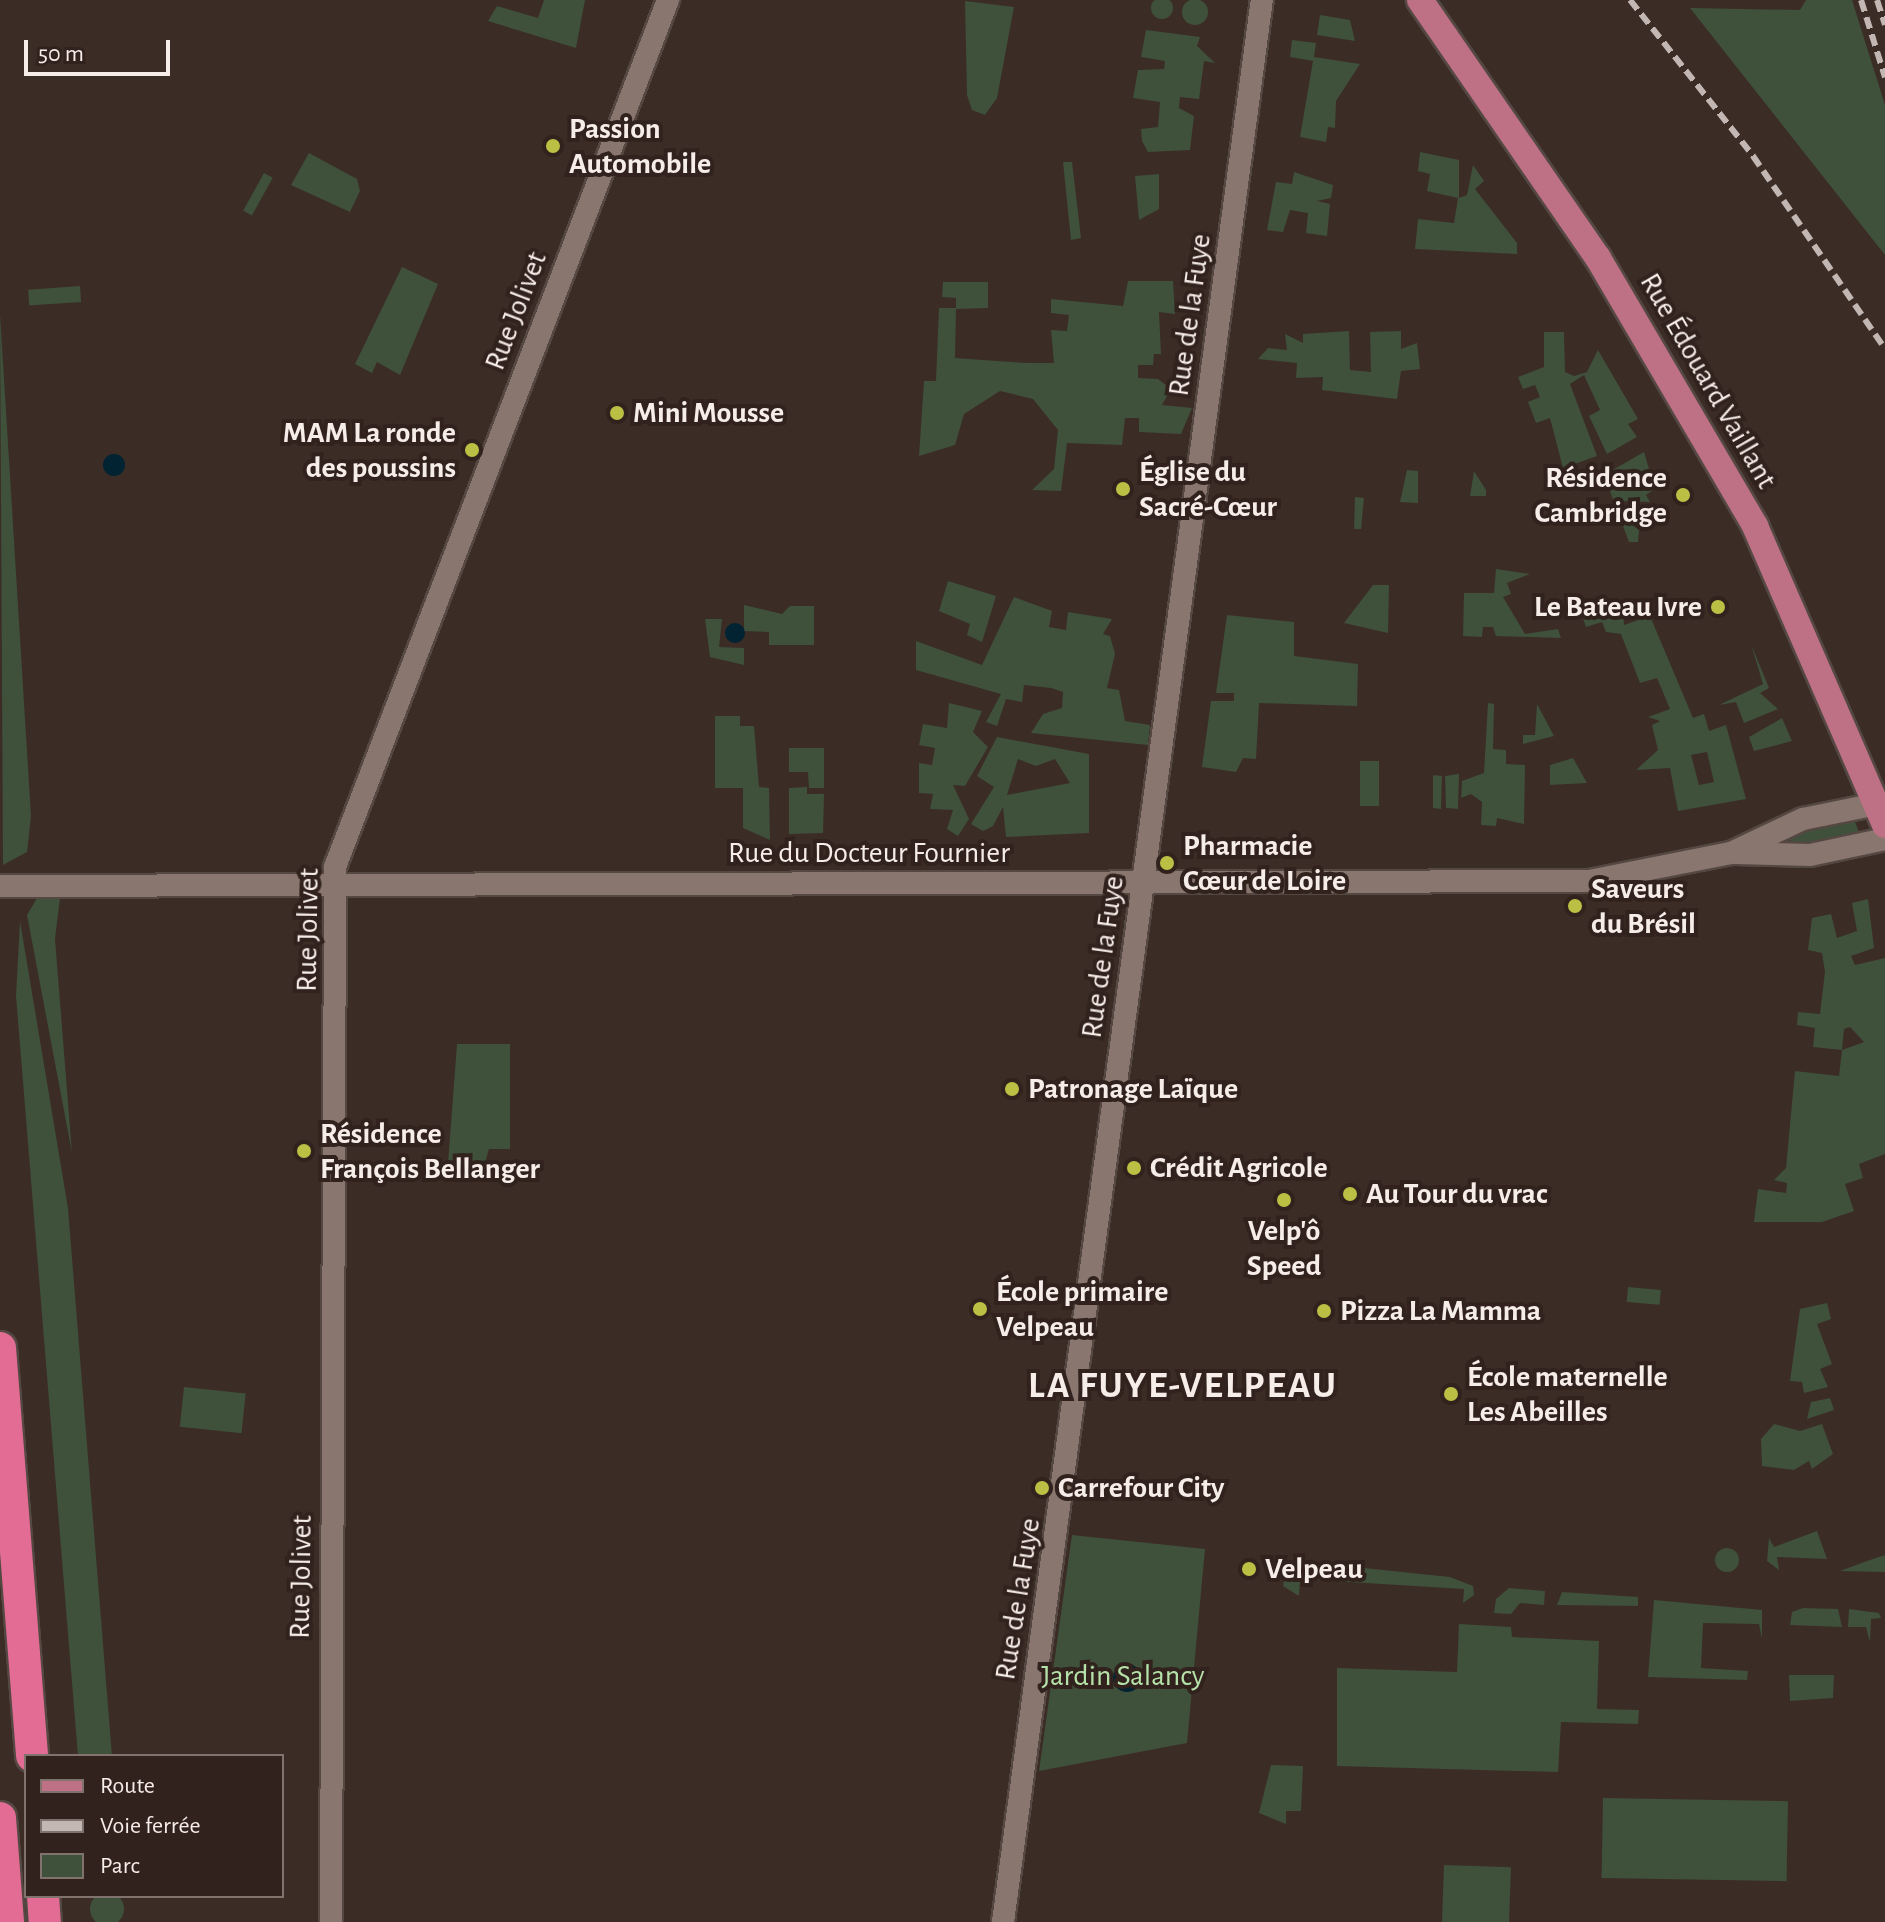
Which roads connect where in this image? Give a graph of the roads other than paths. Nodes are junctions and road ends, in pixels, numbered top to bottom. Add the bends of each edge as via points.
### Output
1 (668, 0) edge
2 (1262, 0) edge
3 (1420, 0) edge
4 (1881, 815) edge
5 (1885, 839) edge
6 (1731, 853) junction
7 (1143, 882) junction
8 (336, 883) junction
9 (2, 886) edge
10 (0, 1348) edge
11 (32, 1754) edge
12 (0, 1818) edge
13 (43, 1898) edge
14 (8, 1922) edge
15 (45, 1922) edge
16 (331, 1922) edge
17 (1003, 1922) edge

1 - 8 street, Rue Jolivet via 367,777 335,867
2 - 7 street, Rue de la Fuye
3 - 4 main road, Rue Édouard Vaillant via 1598,258 1755,526
4 - 6 street, Rue du Docteur Fournier via 1803,819
5 - 6 street, Rue du Docteur Fournier via 1810,855
6 - 7 street, Rue du Docteur Fournier via 1589,881
7 - 8 street, Rue du Docteur Fournier
7 - 17 street, Rue de la Fuye
8 - 9 street, Rue du Docteur Fournier
8 - 16 street, Rue Jolivet
10 - 11 highway
12 - 14 highway
13 - 15 highway

